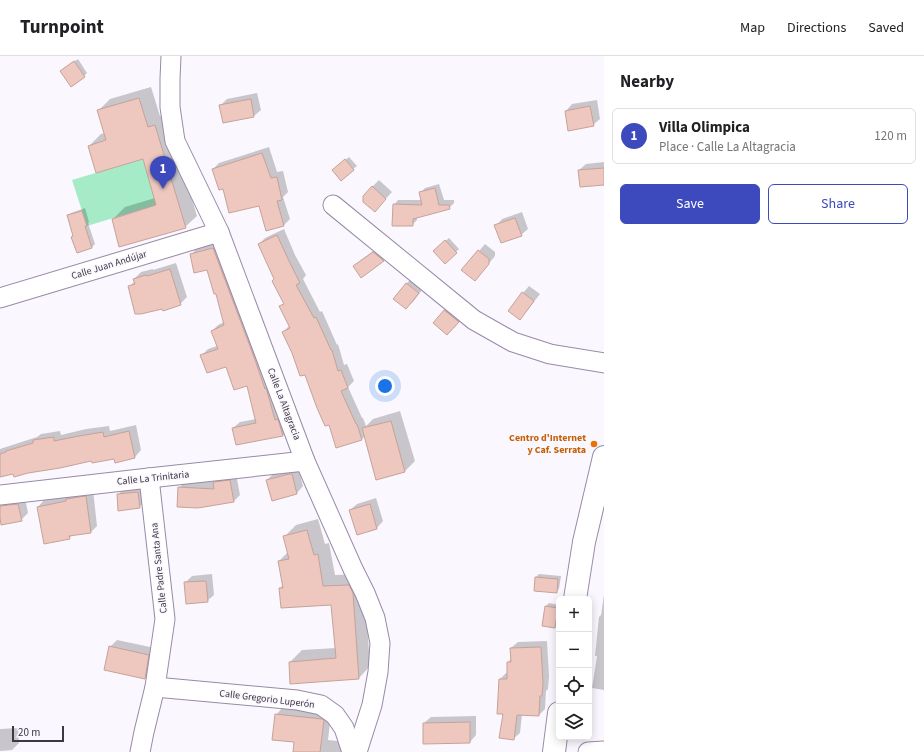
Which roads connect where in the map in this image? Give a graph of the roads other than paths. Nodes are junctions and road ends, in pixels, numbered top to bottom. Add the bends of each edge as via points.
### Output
1 (171, 56) edge
2 (333, 205) dead end
3 (219, 232) junction
4 (0, 298) edge
5 (604, 363) edge
6 (604, 457) edge
7 (305, 461) junction
8 (149, 478) junction
9 (0, 495) edge
10 (575, 596) edge
11 (155, 687) junction
12 (556, 736) edge
13 (604, 751) edge
14 (140, 752) edge
15 (352, 752) edge
16 (357, 752) edge
17 (554, 752) edge
18 (588, 752) edge

1 - 3 street, Calle La Altagracia via 170,107 176,141
2 - 5 street via 474,320 513,342 550,354
3 - 4 street, Calle Juan Andújar
3 - 7 street, Calle La Altagracia
6 - 10 main road via 584,542
7 - 8 street, Calle La Trinitaria
7 - 16 street, Calle La Altagracia via 365,593 375,618 380,644 372,705
8 - 9 street, Calle La Trinitaria
8 - 11 street, Calle Padre Santa Ana via 165,619
11 - 14 street, Calle Padre Santa Ana
11 - 15 street, Calle Gregorio Luperón via 297,700 320,705 335,715 344,728
12 - 17 main road
13 - 18 street

